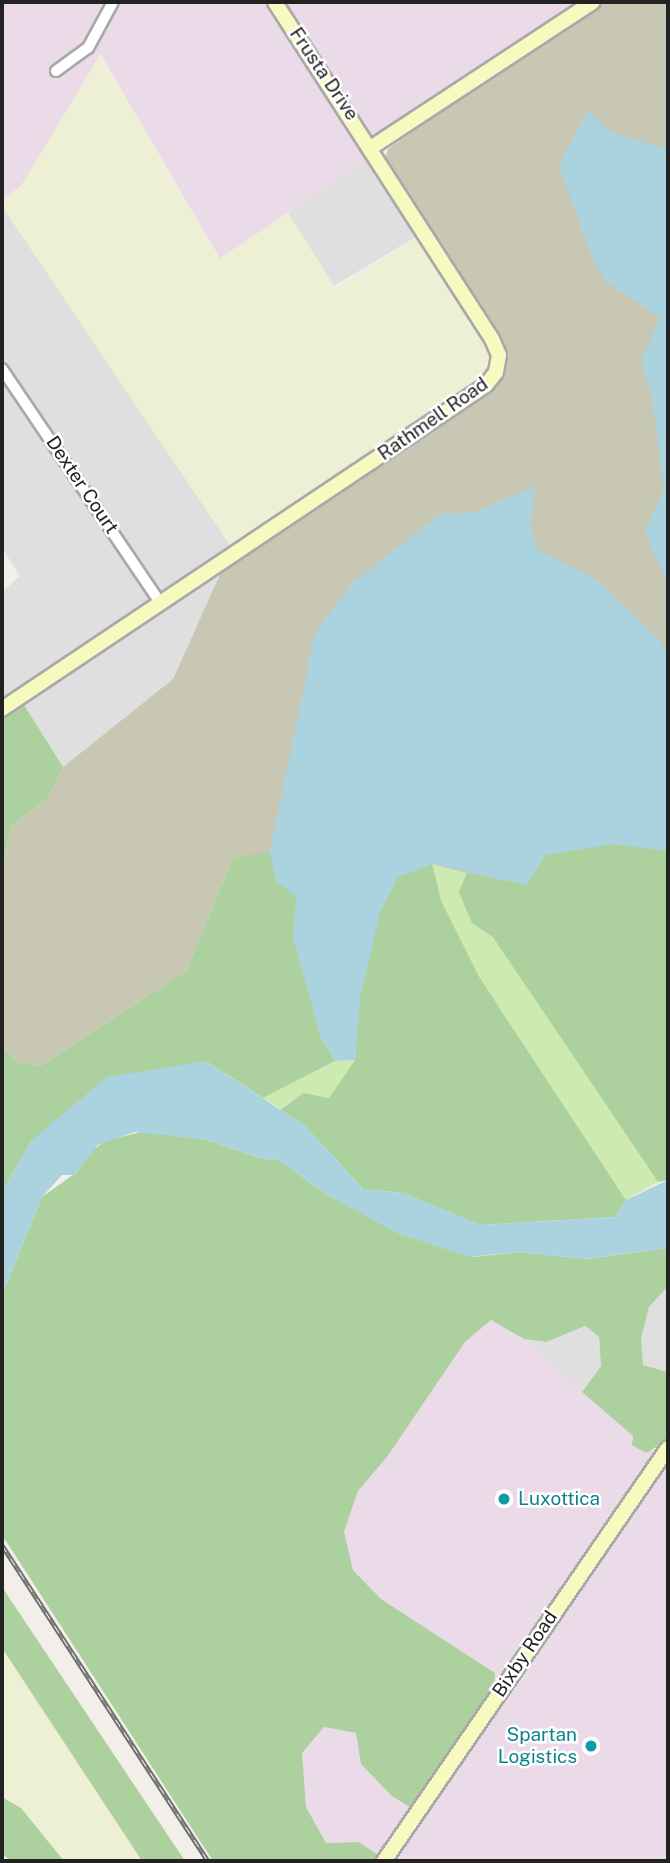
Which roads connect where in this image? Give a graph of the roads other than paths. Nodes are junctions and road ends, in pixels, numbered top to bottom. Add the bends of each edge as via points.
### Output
1 (113, 2) edge
2 (275, 2) edge
3 (593, 2) edge
4 (56, 71) dead end
5 (372, 147) junction
6 (2, 369) edge
7 (160, 603) junction
8 (2, 709) edge
9 (668, 1448) edge
10 (384, 1861) edge

1 - 4 street via 88,48
2 - 5 street, Frusta Drive
3 - 5 street
5 - 7 street, Rathmell Road via 385,176 492,339 499,355 496,372 486,385
6 - 7 street, Dexter Court
7 - 8 street, Rathmell Road
9 - 10 street, Bixby Road

